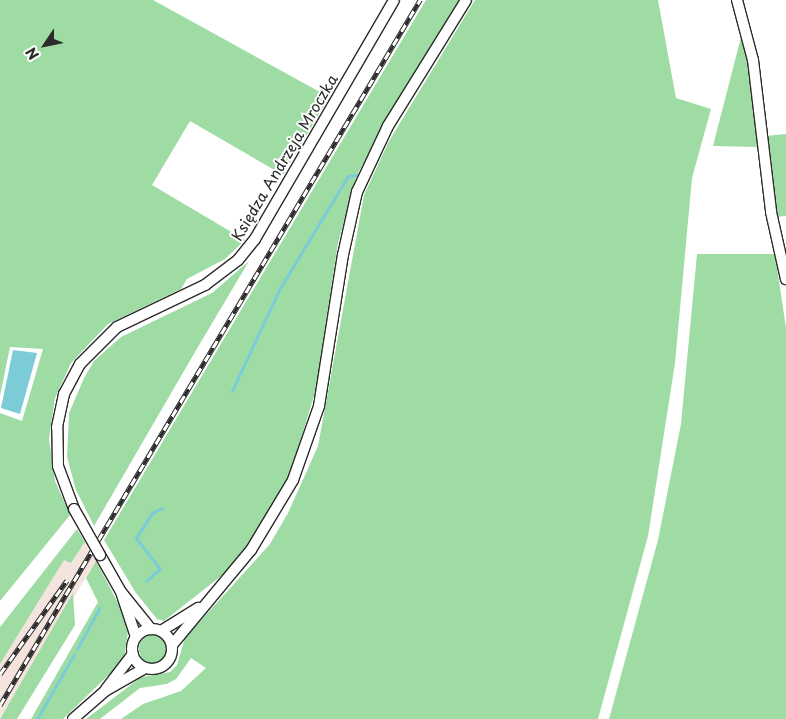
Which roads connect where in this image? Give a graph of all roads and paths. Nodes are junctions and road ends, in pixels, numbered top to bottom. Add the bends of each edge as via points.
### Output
1 (394, 0) edge
2 (466, 0) edge
3 (737, 4) edge
4 (786, 279) edge
5 (121, 592) junction
6 (199, 608) junction
7 (156, 630) junction
8 (136, 637) junction
9 (172, 644) junction
10 (133, 654) junction
11 (144, 668) junction
12 (105, 691) junction
13 (73, 719) edge

1 - 5 street, Księdza Andrzeja Mroczka, bridge via 246,251 205,285 117,327 80,364 64,394 57,428 58,466 74,509
2 - 6 street via 388,126 358,192 343,254 319,406 293,480 251,550
3 - 4 street via 753,60 768,193
5 - 7 street, Księdza Andrzeja Mroczka
5 - 8 street, Księdza Andrzeja Mroczka
6 - 7 street
6 - 9 street
7 - 8 street
7 - 9 street
8 - 10 street
9 - 11 street via 166,665
10 - 11 street
10 - 12 street
11 - 12 street
12 - 13 street

